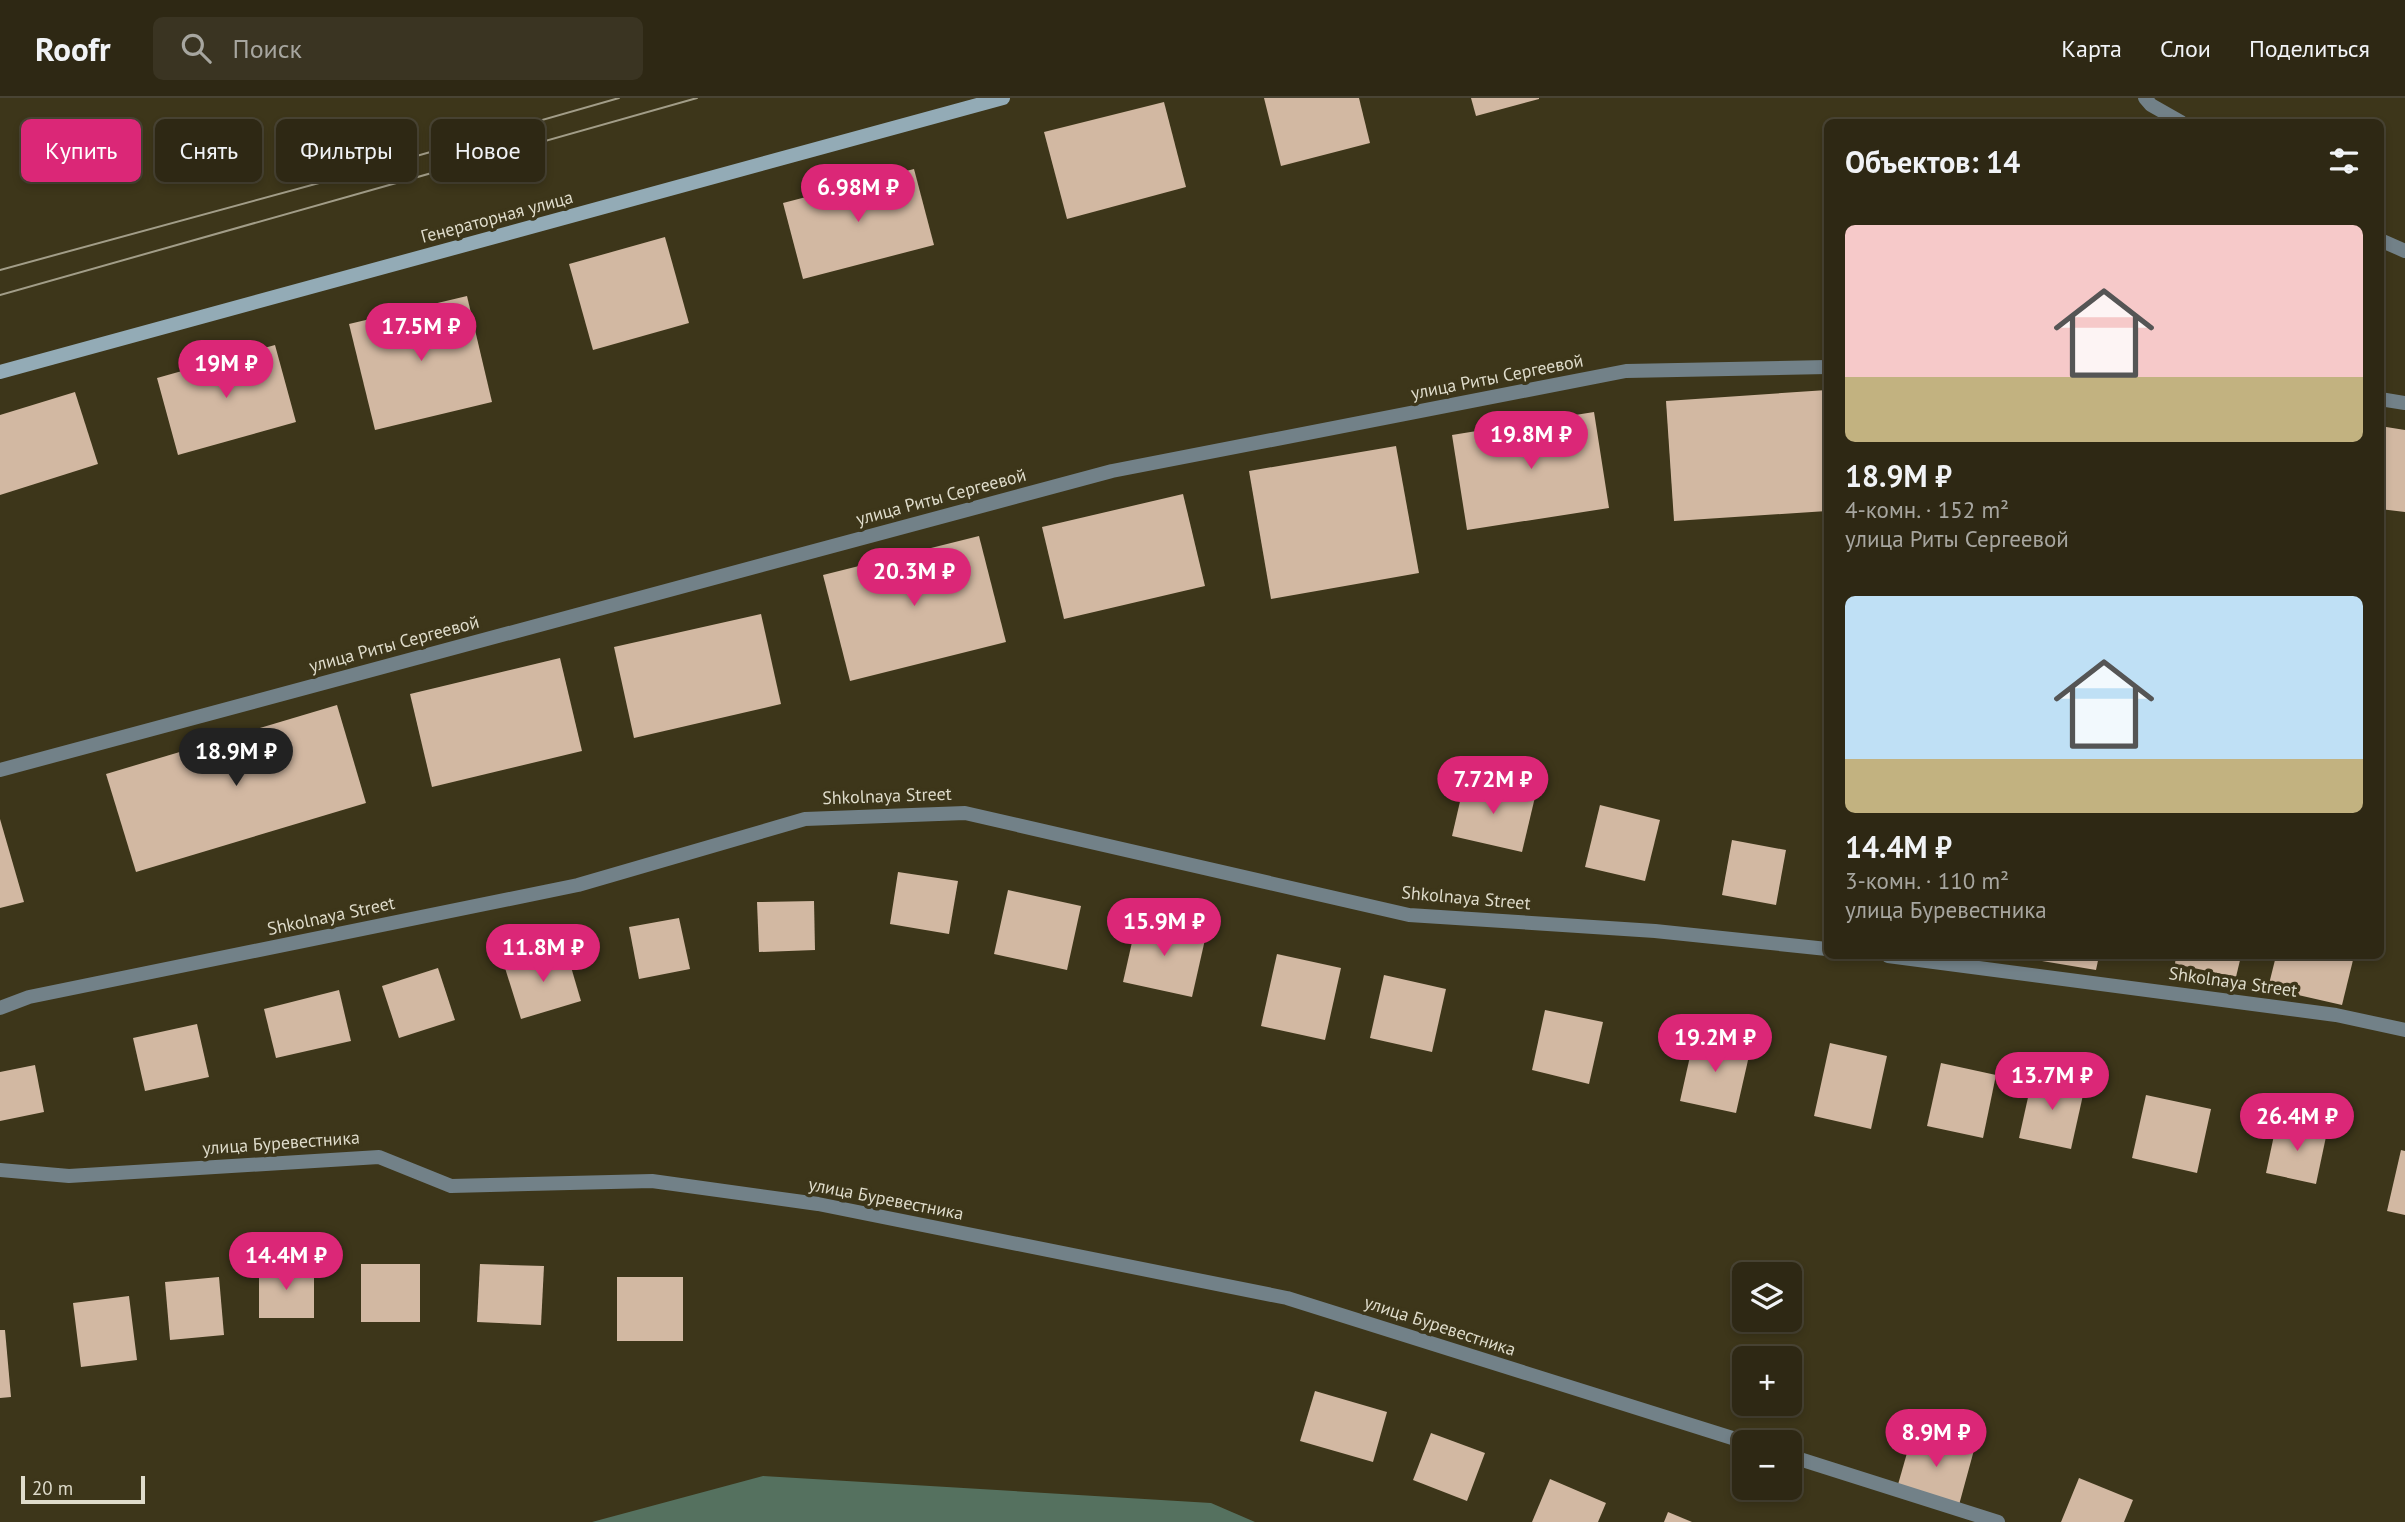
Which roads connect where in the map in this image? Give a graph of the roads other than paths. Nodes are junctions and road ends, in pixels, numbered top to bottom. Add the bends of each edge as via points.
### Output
1 (1003, 98) edge
2 (2145, 98) edge
3 (2176, 119) edge
4 (2384, 242) edge
5 (2405, 251) edge
6 (1824, 367) edge
7 (0, 372) edge
8 (2384, 400) edge
9 (2405, 403) edge
10 (0, 769) edge
11 (1824, 949) edge
12 (1911, 959) edge
13 (0, 1008) edge
14 (2405, 1030) edge
15 (0, 1170) edge
16 (1732, 1438) edge
17 (1802, 1460) edge
18 (1998, 1522) edge

1 - 7 main road, Генераторная улица
2 - 3 street
4 - 5 street
6 - 10 street, улица Риты Сергеевой via 1626,371 1112,471
8 - 9 street
11 - 13 street, Shkolnaya Street via 1655,931 1409,915 965,813 805,819 578,885 43,995
12 - 14 street, Shkolnaya Street via 2336,1015
15 - 16 street, улица Буревестника via 69,1176 379,1157 451,1186 652,1181 818,1204 1287,1298
17 - 18 street

